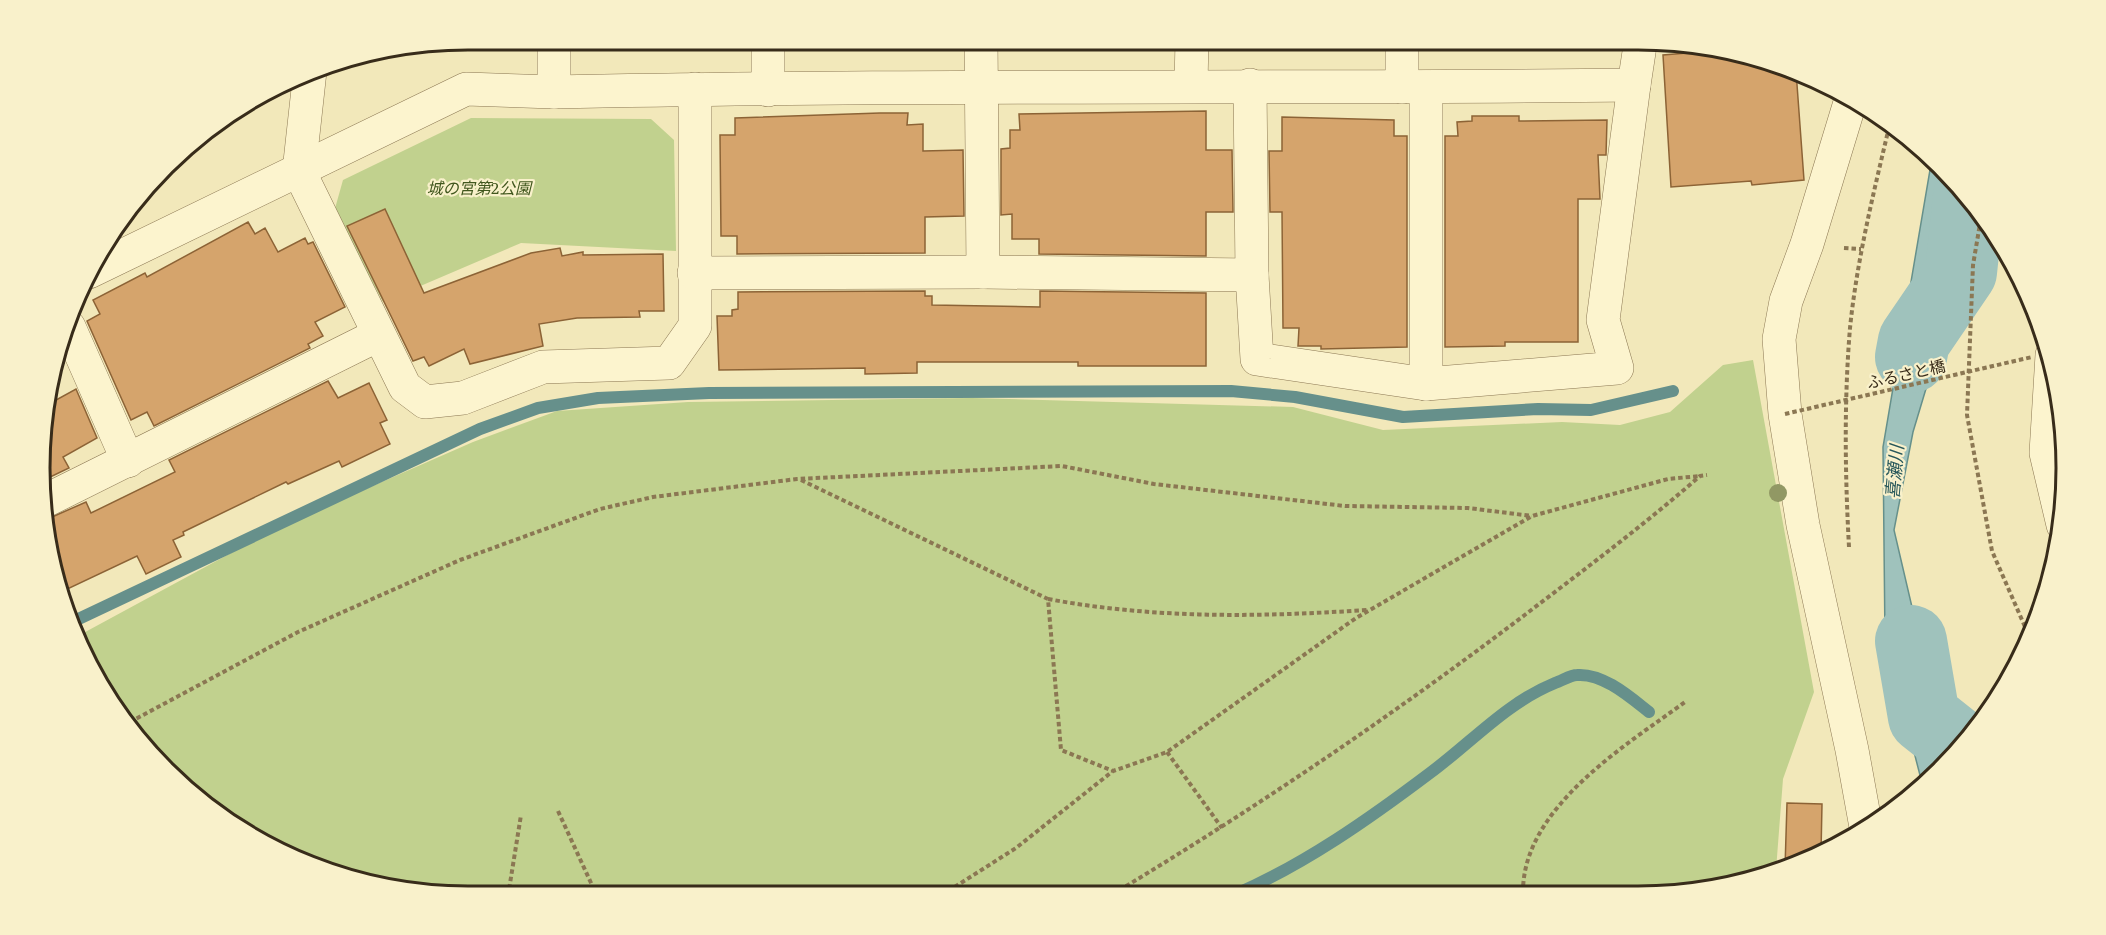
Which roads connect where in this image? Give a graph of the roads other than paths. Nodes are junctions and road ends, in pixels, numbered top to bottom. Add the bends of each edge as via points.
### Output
1 (554, 50) edge
2 (768, 50) edge
3 (981, 50) edge
4 (1192, 50) edge
5 (1405, 50) edge
6 (1639, 50) edge
7 (309, 81) edge
8 (1191, 85) junction
9 (1250, 85) junction
10 (1634, 85) junction
11 (982, 87) junction
12 (1414, 87) junction
13 (695, 89) junction
14 (768, 90) junction
15 (554, 92) junction
16 (1849, 107) edge
17 (299, 171) junction
18 (101, 267) edge
19 (983, 272) junction
20 (694, 273) junction
21 (1252, 275) junction
22 (72, 333) edge
23 (378, 334) junction
24 (2042, 360) edge
25 (1426, 384) junction
26 (128, 461) junction
27 (2056, 495) edge
28 (50, 498) edge
29 (1865, 819) edge

1 - 15 street
2 - 14 street
3 - 11 street
4 - 8 street
5 - 12 street
6 - 10 street
7 - 17 street
8 - 9 street
8 - 11 street
9 - 12 street
9 - 21 street
10 - 12 street
10 - 25 street via 1603,320 1617,368
11 - 14 street
11 - 19 street
12 - 25 street
13 - 14 street
13 - 15 street
13 - 20 street
15 - 17 street via 466,89
16 - 29 street via 1808,244 1786,301 1779,339 1785,414 1803,525
17 - 18 street
17 - 23 street
19 - 20 street
19 - 21 street
20 - 23 street via 695,326 669,363 543,367 463,398 425,402 405,387
21 - 25 street via 1257,359
22 - 26 street
23 - 26 street
24 - 27 street via 2046,453
26 - 28 street

